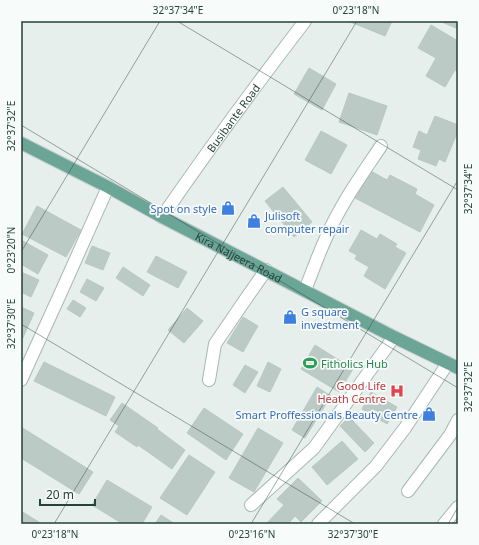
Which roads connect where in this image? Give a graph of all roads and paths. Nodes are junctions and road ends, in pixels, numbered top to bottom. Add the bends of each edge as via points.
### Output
1 (305, 21) edge
2 (21, 143) edge
3 (380, 146) dead end
4 (108, 187) junction
5 (162, 217) junction
6 (266, 270) junction
7 (305, 290) junction
8 (394, 337) junction
9 (453, 366) edge
10 (21, 380) edge
11 (209, 380) dead end
12 (458, 420) edge
13 (408, 491) dead end
14 (250, 505) dead end
15 (458, 507) edge
16 (318, 524) edge
17 (444, 524) edge

1 - 5 street, Busibante Road
2 - 4 main road, Kira Najjeera Road
3 - 7 street via 342,207
4 - 5 main road, Kira Najjeera Road
4 - 10 street
5 - 6 main road, Kira Najjeera Road
6 - 7 main road, Kira Najjeera Road
6 - 11 street via 215,344
7 - 8 main road, Kira Najjeera Road
8 - 9 main road, Kira Najjeera Road
8 - 14 street via 314,448
9 - 16 street via 376,466
12 - 13 street via 450,435
15 - 17 street

